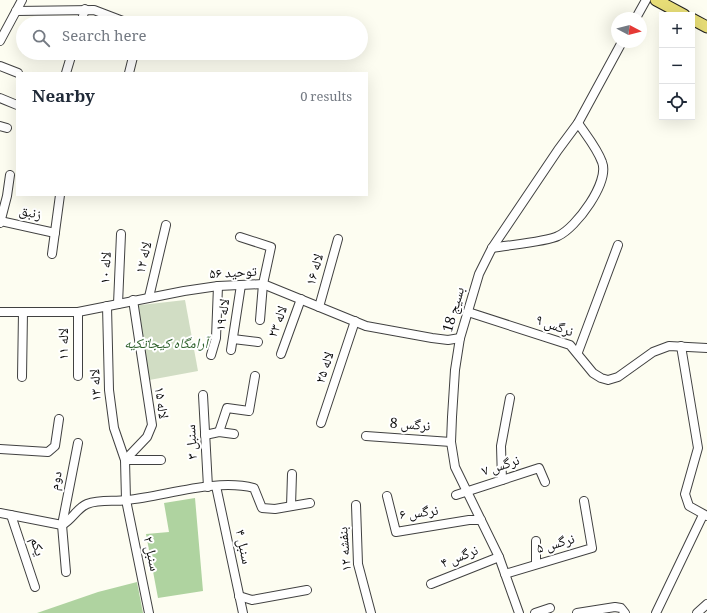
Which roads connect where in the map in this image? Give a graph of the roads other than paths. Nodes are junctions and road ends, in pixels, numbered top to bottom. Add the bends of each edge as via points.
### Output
1 (18, 0) edge
2 (22, 0) edge
3 (646, 0) edge
4 (656, 0) edge
5 (85, 9) junction
6 (16, 11) junction
7 (639, 12) edge
8 (678, 12) edge
9 (83, 16) edge
10 (112, 16) edge
11 (695, 21) edge
12 (707, 27) edge
13 (0, 40) edge
14 (619, 48) edge
15 (70, 60) edge
16 (132, 60) edge
17 (0, 66) edge
18 (16, 72) edge
19 (66, 72) edge
20 (129, 72) edge
21 (0, 98) edge
22 (16, 105) edge
23 (578, 123) junction
24 (10, 175) dead end
25 (60, 196) edge
26 (0, 222) edge
27 (166, 225) dead end
28 (55, 233) junction
29 (121, 234) dead end
30 (240, 237) dead end
31 (338, 239) dead end
32 (618, 245) dead end
33 (492, 248) junction
34 (52, 254) dead end
35 (263, 284) junction
36 (242, 285) junction
37 (218, 286) junction
38 (149, 297) junction
39 (301, 299) junction
40 (133, 300) junction
41 (118, 304) junction
42 (107, 306) junction
43 (319, 307) junction
44 (0, 312) edge
45 (23, 312) junction
46 (78, 312) junction
47 (468, 312) junction
48 (260, 320) dead end
49 (355, 321) junction
50 (460, 338) junction
51 (233, 339) junction
52 (258, 342) dead end
53 (681, 346) junction
54 (707, 348) edge
55 (231, 350) dead end
56 (578, 352) junction
57 (281, 354) dead end
58 (211, 355) dead end
59 (78, 376) dead end
60 (255, 376) dead end
61 (22, 377) dead end
62 (203, 395) dead end
63 (510, 398) dead end
64 (59, 419) dead end
65 (321, 423) dead end
66 (219, 432) junction
67 (234, 434) dead end
68 (205, 435) junction
69 (366, 436) dead end
70 (451, 442) junction
71 (78, 443) dead end
72 (0, 449) edge
73 (125, 460) junction
74 (160, 460) dead end
75 (292, 474) dead end
76 (502, 480) junction
77 (545, 482) dead end
78 (212, 487) junction
79 (467, 491) junction
80 (456, 495) dead end
81 (387, 496) dead end
82 (126, 500) junction
83 (584, 501) dead end
84 (310, 503) dead end
85 (356, 505) dead end
86 (291, 506) junction
87 (0, 513) edge
88 (11, 515) junction
89 (705, 516) edge
90 (481, 520) junction
91 (62, 525) junction
92 (536, 541) dead end
93 (499, 557) junction
94 (536, 564) junction
95 (66, 572) dead end
96 (505, 574) junction
97 (431, 584) dead end
98 (35, 587) dead end
99 (308, 590) dead end
100 (239, 596) junction
101 (707, 604) edge
102 (550, 608) dead end
103 (149, 613) edge
104 (243, 613) edge
105 (371, 613) edge
106 (519, 613) edge
107 (535, 613) edge
108 (577, 613) edge
109 (624, 613) edge
110 (656, 613) edge
111 (697, 613) edge

1 - 6 street
2 - 6 street
3 - 7 street
4 - 8 main road
5 - 6 street
5 - 9 street
5 - 10 street
6 - 13 street
11 - 12 main road
14 - 23 street, بسیج 18
15 - 19 street
16 - 20 street
17 - 18 street
21 - 22 street
23 - 33 street, بسیج 18
23 - 33 street via 603,162 604,173 600,187 577,220 557,237
24 - 26 street
25 - 28 street
26 - 28 street, زنبق
27 - 38 street, لاله ۱۲
28 - 34 street
29 - 41 street, لاله ۱۰
30 - 35 street via 270,247
31 - 43 street, لاله ۱۶
32 - 56 street
33 - 47 street, بسیج 18 via 479,274
35 - 36 street, توحید ۵۶
35 - 39 street, توحید ۵۶
35 - 48 street
36 - 37 street, توحید ۵۶
36 - 51 street, لاله ۱۹
37 - 38 street, توحید ۵۶
37 - 58 street via 216,338
38 - 40 street, توحید ۵۶
39 - 43 street, توحید ۵۶
39 - 57 street, لاله ۲۳
40 - 41 street, توحید ۵۶
40 - 73 street, لاله ۱۵ via 152,425 147,437
41 - 42 street, توحید ۵۶
42 - 46 street, توحید ۵۶
42 - 73 street, لاله ۱۳ via 109,390 114,428
43 - 49 street, توحید ۵۶
44 - 45 street, توحید ۵۶
45 - 46 street, توحید ۵۶
45 - 61 street
46 - 59 street, لاله ۱۱
47 - 50 street, بسیج 18
47 - 56 street, نرگس ۹ via 570,345
49 - 50 street, توحید ۵۶ via 366,326 432,338
49 - 65 street, لاله ۲۵
50 - 70 street, بسیج 18 via 455,370
51 - 52 street
51 - 55 street, لاله ۱۹
53 - 54 street, نرگس ۹
53 - 56 street, نرگس ۹ via 669,346 653,352 618,377 608,380 593,373
53 - 89 street via 698,448 685,494 689,506
60 - 66 street, سنبل ۳ via 249,411 227,408
62 - 68 street, سنبل ۳
63 - 76 street via 501,446
64 - 72 street via 55,446 48,452
66 - 67 street
66 - 68 street
68 - 78 street, سنبل ۳
69 - 70 street, نرگس 8
70 - 79 street, بسیج 18 via 455,466
71 - 91 street, دوم
73 - 74 street
73 - 82 street
75 - 86 street
76 - 77 street, نرگس ۷ via 539,468
76 - 79 street, نرگس ۷
78 - 82 street
78 - 86 street via 242,485 254,488 262,508
78 - 100 street, سنبل ۴
79 - 80 street, نرگس ۷
79 - 90 street, بسیج 18
81 - 90 street, نرگس ۶ via 396,532
82 - 91 street via 86,504
82 - 103 street, سنبل ۲
83 - 94 street, نرگس ۵ via 592,548
84 - 86 street
85 - 105 street, بنفشه ۱۲ via 358,564
87 - 88 street
88 - 91 street
88 - 98 street, یکم
89 - 110 street
90 - 93 street, بسیج 18
91 - 95 street, دوم
92 - 94 street
93 - 96 street, بسیج 18
93 - 97 street, نرگس ۴
94 - 96 street, نرگس ۵
96 - 106 street, بسیج 18
99 - 100 street via 252,600
100 - 104 street, سنبل ۴
101 - 111 street
102 - 107 street
108 - 109 street via 615,607 621,608

